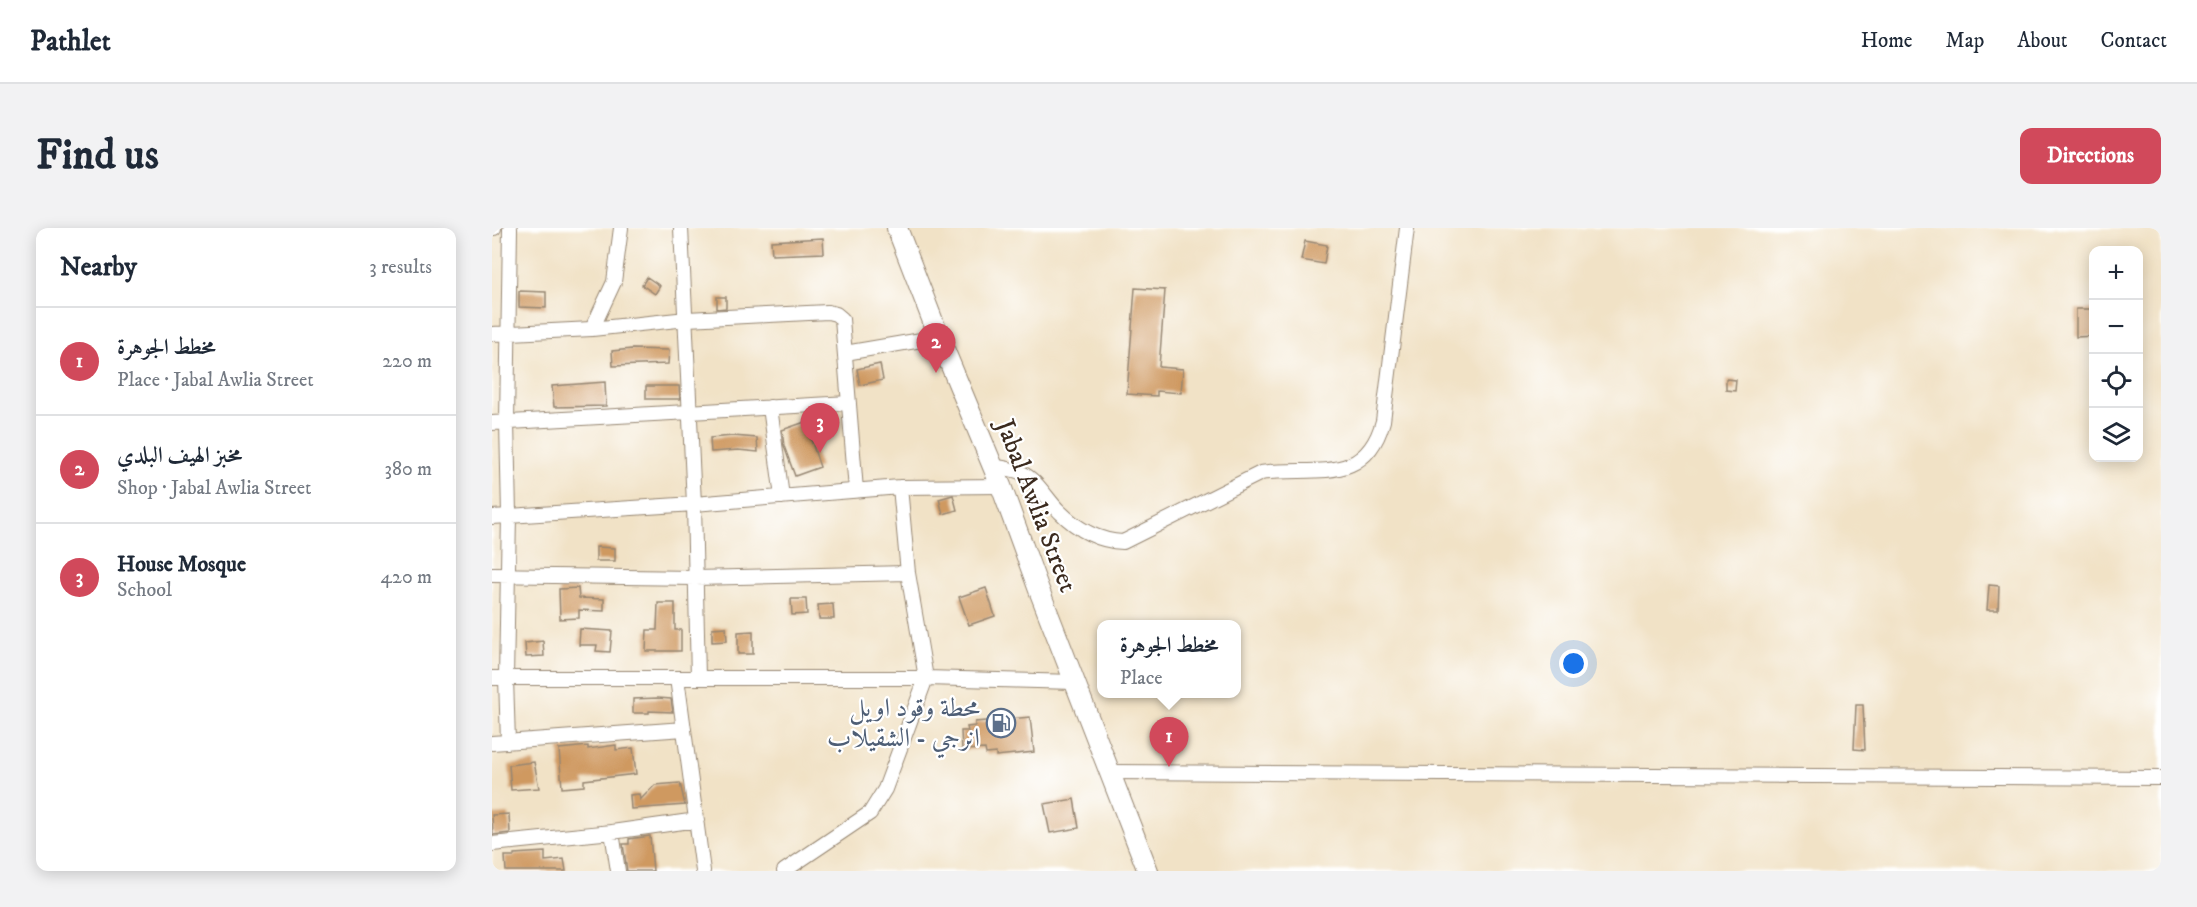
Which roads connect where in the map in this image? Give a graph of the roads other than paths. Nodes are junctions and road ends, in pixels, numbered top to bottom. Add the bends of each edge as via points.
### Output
1 (510, 228) edge
2 (621, 228) edge
3 (681, 228) edge
4 (897, 228) edge
5 (1407, 228) edge
6 (687, 320) junction
7 (592, 328) junction
8 (492, 334) edge
9 (509, 334) junction
10 (939, 337) junction
11 (845, 353) junction
12 (849, 403) junction
13 (770, 407) junction
14 (689, 410) junction
15 (507, 422) junction
16 (492, 423) edge
17 (993, 466) junction
18 (1001, 486) junction
19 (900, 487) junction
20 (856, 490) junction
21 (782, 496) junction
22 (694, 504) junction
23 (508, 516) junction
24 (492, 517) edge
25 (908, 573) junction
26 (492, 575) edge
27 (508, 575) junction
28 (695, 578) junction
29 (499, 678) edge
30 (677, 678) junction
31 (698, 678) junction
32 (926, 678) junction
33 (1075, 682) junction
34 (684, 729) junction
35 (508, 742) junction
36 (492, 743) edge
37 (1109, 772) junction
38 (2161, 778) edge
39 (697, 820) junction
40 (612, 832) junction
41 (492, 844) edge
42 (618, 871) edge
43 (703, 871) edge
44 (784, 871) edge
45 (1148, 871) edge

1 - 9 street
2 - 7 street via 614,282
3 - 6 street
4 - 10 highway, Jabal Awlia Street
5 - 17 street via 1383,421 1380,434 1360,459 1341,469 1322,472 1261,473 1123,542 1093,536 1060,512 1039,486 1020,472
6 - 7 street
6 - 11 street via 828,312 842,319
6 - 14 street
7 - 9 street
8 - 9 street
9 - 15 street
10 - 11 street
10 - 17 highway, Jabal Awlia Street
11 - 12 street
12 - 13 street
12 - 20 street
13 - 14 street
13 - 21 street
14 - 15 street
14 - 22 street
15 - 16 street
15 - 23 street
17 - 18 highway, Jabal Awlia Street
18 - 19 street
18 - 33 highway, Jabal Awlia Street
19 - 20 street
19 - 25 street
20 - 21 street
21 - 22 street
22 - 23 street
22 - 28 street
23 - 24 street
23 - 27 street
25 - 28 street
25 - 32 street
26 - 27 street
27 - 28 street
27 - 29 street
28 - 31 street
29 - 30 street
29 - 35 street
30 - 31 street
30 - 34 street
31 - 32 street
32 - 33 street
32 - 44 street via 875,807
33 - 37 highway, Jabal Awlia Street
34 - 35 street
34 - 39 street
35 - 36 street
37 - 38 street
37 - 45 highway, Jabal Awlia Street
39 - 40 street
39 - 43 street
40 - 41 street
40 - 42 street

